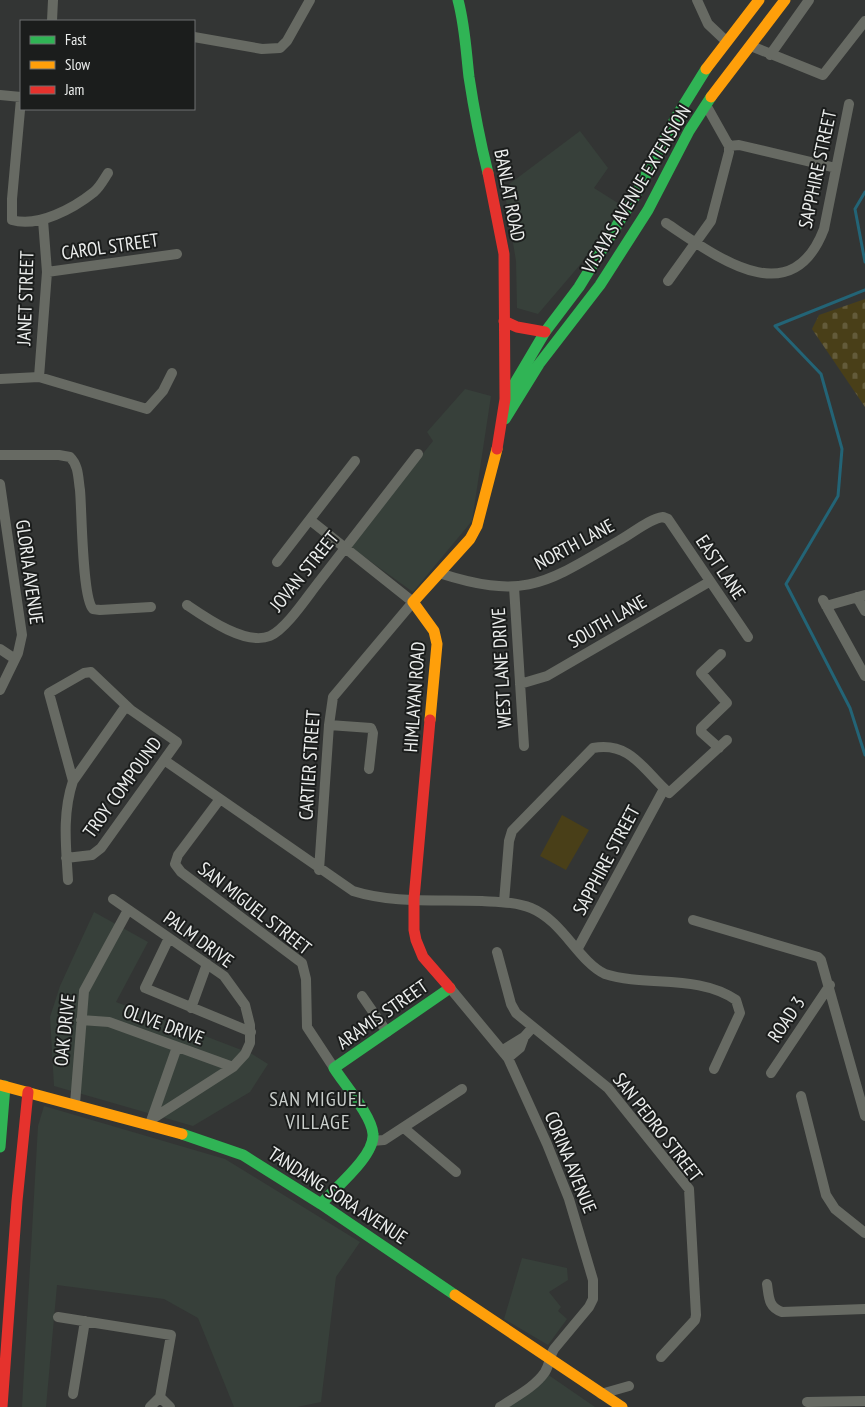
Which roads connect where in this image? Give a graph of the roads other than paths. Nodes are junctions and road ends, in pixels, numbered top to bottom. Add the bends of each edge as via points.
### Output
1 (53, 0) edge
2 (310, 0) edge
3 (458, 0) edge
4 (697, 0) edge
5 (759, 0) edge
6 (809, 0) edge
7 (781, 1) edge
8 (52, 20) edge
9 (865, 21) edge
10 (195, 37) edge
11 (726, 42) junction
12 (751, 46) junction
13 (770, 55) junction
14 (0, 96) edge
15 (20, 98) edge
16 (849, 104) dead end
17 (706, 105) junction
18 (20, 109) edge
19 (728, 146) junction
20 (836, 168) junction
21 (108, 173) dead end
22 (43, 220) junction
23 (666, 224) dead end
24 (696, 243) junction
25 (178, 254) dead end
26 (47, 272) junction
27 (668, 282) dead end
28 (504, 321) junction
29 (545, 332) junction
30 (172, 373) dead end
31 (39, 377) junction
32 (0, 379) edge
33 (505, 399) junction
34 (503, 422) junction
35 (418, 454) dead end
36 (0, 455) edge
37 (356, 461) dead end
38 (0, 484) edge
39 (664, 517) joint
40 (310, 520) junction
41 (5, 548) edge
42 (345, 548) junction
43 (277, 562) dead end
44 (439, 573) junction
45 (709, 582) junction
46 (514, 587) junction
47 (861, 596) edge
48 (413, 602) junction
49 (186, 605) dead end
50 (151, 606) dead end
51 (865, 611) edge
52 (748, 637) dead end
53 (0, 649) edge
54 (721, 654) dead end
55 (15, 659) junction
56 (865, 676) edge
57 (520, 684) junction
58 (0, 690) edge
59 (126, 706) junction
60 (329, 725) junction
61 (727, 740) dead end
62 (524, 746) dead end
63 (719, 748) junction
64 (164, 760) junction
65 (369, 769) dead end
66 (74, 781) junction
67 (667, 791) junction
68 (220, 799) junction
69 (66, 858) junction
70 (319, 870) junction
71 (68, 880) dead end
72 (114, 899) dead end
73 (414, 899) junction
74 (504, 902) junction
75 (128, 910) junction
76 (693, 920) dead end
77 (169, 938) junction
78 (578, 948) junction
79 (497, 952) dead end
80 (207, 964) junction
81 (830, 985) junction
82 (450, 988) junction
83 (362, 996) dead end
84 (191, 1008) junction
85 (81, 1020) junction
86 (533, 1027) junction
87 (251, 1032) junction
88 (387, 1032) junction
89 (177, 1047) junction
90 (505, 1054) junction
91 (234, 1067) junction
92 (334, 1068) junction
93 (714, 1069) dead end
94 (772, 1073) dead end
95 (3, 1085) edge
96 (462, 1088) dead end
97 (28, 1092) junction
98 (801, 1096) dead end
99 (75, 1104) junction
100 (865, 1116) edge
101 (151, 1123) junction
102 (404, 1128) junction
103 (372, 1141) junction
104 (0, 1146) edge
105 (456, 1172) dead end
106 (321, 1204) junction
107 (865, 1233) edge
108 (767, 1284) dead end
109 (5, 1293) edge
110 (865, 1309) edge
111 (58, 1317) dead end
112 (85, 1321) junction
113 (549, 1357) junction
114 (661, 1357) dead end
115 (629, 1386) dead end
116 (74, 1394) dead end
117 (601, 1394) junction
118 (160, 1397) junction
119 (865, 1401) edge
120 (807, 1402) dead end
121 (2, 1407) edge
122 (150, 1407) edge
123 (170, 1407) edge
124 (500, 1407) edge
125 (622, 1407) edge

1 - 8 street
2 - 10 street via 287,42 280,48 262,49
3 - 28 street, BANLAT ROAD via 464,21 468,75 478,131 504,254
4 - 11 street via 708,24
5 - 11 street, VISAYAS AVENUE EXTENSION
6 - 13 street
7 - 12 street, VISAYAS AVENUE EXTENSION
9 - 13 street via 822,75
11 - 29 street, VISAYAS AVENUE EXTENSION via 675,119 634,196 578,286
12 - 13 street
12 - 17 street, VISAYAS AVENUE EXTENSION
14 - 15 street
16 - 20 street, SAPPHIRE STREET
17 - 19 street
17 - 34 street, VISAYAS AVENUE EXTENSION via 648,210 600,285 539,364
18 - 22 street via 12,220
19 - 20 street via 739,145
19 - 24 street via 715,213
20 - 24 street, SAPPHIRE STREET via 824,229 817,247 793,269 777,273 753,272 731,264
21 - 22 street via 96,191
22 - 26 street, JANET STREET
23 - 24 street, SAPPHIRE STREET
24 - 27 street
25 - 26 street, CAROL STREET
26 - 31 street, JANET STREET
28 - 29 street via 517,328
28 - 33 street, BANLAT ROAD
29 - 33 street, VISAYAS AVENUE EXTENSION
30 - 31 street via 147,410
31 - 32 street
33 - 34 street
34 - 44 street via 477,526 470,539
35 - 42 street, JOVAN STREET
36 - 50 street via 70,457 77,468 88,605 100,610
37 - 40 street
38 - 41 street, GLORIA AVENUE
39 - 45 street, EAST LANE
39 - 46 street, NORTH LANE via 557,576
40 - 42 street
40 - 43 street
41 - 55 street, GLORIA AVENUE via 22,635
42 - 48 street
42 - 49 street, JOVAN STREET via 282,627 270,636 241,635
44 - 46 street, NORTH LANE via 474,584
44 - 48 street
45 - 52 street, EAST LANE
45 - 57 street, SOUTH LANE via 547,676
46 - 57 street, WEST LANE DRIVE
47 - 51 street
47 - 56 street via 825,603
48 - 60 street, CARTIER STREET via 338,689 330,708
48 - 73 street, HIMLAYAN ROAD via 434,631 438,644
53 - 55 street
54 - 63 street via 700,673 727,703 701,728 701,732
55 - 58 street, GLORIA AVENUE
57 - 62 street, WEST LANE DRIVE
59 - 64 street, TROY COMPOUND via 177,742
59 - 66 street, TROY COMPOUND
59 - 66 street, TROY COMPOUND via 91,672 49,693
60 - 65 street via 371,728
60 - 70 street, CARTIER STREET
61 - 63 street, SAPPHIRE STREET
63 - 67 street, SAPPHIRE STREET
64 - 68 street
64 - 69 street, TROY COMPOUND via 101,848 92,855
66 - 69 street, TROY COMPOUND via 65,819
67 - 74 street via 620,748 606,745 592,748 512,831
67 - 78 street, SAPPHIRE STREET
68 - 70 street
68 - 92 street, SAN MIGUEL STREET via 178,855 175,864 181,872 302,963 306,979 307,1027
69 - 71 street, TROY COMPOUND
70 - 73 street via 358,893
72 - 75 street, PALM DRIVE
73 - 74 street
73 - 82 street, HIMLAYAN ROAD via 415,945
74 - 78 street via 538,911
75 - 77 street, PALM DRIVE
75 - 85 street, OAK DRIVE via 88,980
76 - 81 street via 818,957
77 - 80 street, PALM DRIVE
77 - 84 street via 145,988
78 - 93 street via 592,965 605,974 698,986 727,994 736,1000 740,1013
79 - 86 street, SAN PEDRO STREET via 513,1009
80 - 84 street
80 - 87 street, PALM DRIVE via 224,976 238,994 249,1016
81 - 94 street, ROAD 3
81 - 100 street
82 - 88 street, ARAMIS STREET
82 - 90 street, CORINA AVENUE
83 - 88 street
84 - 87 street
85 - 89 street, OLIVE DRIVE via 109,1022
85 - 99 street, OAK DRIVE
86 - 90 street
86 - 114 street, SAN PEDRO STREET via 608,1088 689,1190 696,1316
87 - 91 street via 245,1054
88 - 92 street, ARAMIS STREET
89 - 91 street, OLIVE DRIVE
89 - 101 street
90 - 113 street, CORINA AVENUE via 569,1200 593,1280 593,1299 589,1307
91 - 101 street
92 - 103 street, SAN MIGUEL STREET via 371,1128
95 - 97 street, TANDANG SORA AVENUE
95 - 104 street
96 - 102 street
97 - 99 street, TANDANG SORA AVENUE
97 - 109 street
98 - 107 street via 826,1195 835,1209
99 - 101 street, TANDANG SORA AVENUE
101 - 106 street, TANDANG SORA AVENUE via 243,1155
102 - 103 street via 384,1140
102 - 105 street
103 - 106 street via 368,1152
106 - 113 street, TANDANG SORA AVENUE
108 - 110 street via 770,1303 782,1312
109 - 121 street
111 - 112 street
112 - 116 street
112 - 118 street via 171,1335
113 - 117 street, TANDANG SORA AVENUE
113 - 124 street, CORINA AVENUE via 541,1377
115 - 117 street
117 - 125 street, TANDANG SORA AVENUE
118 - 122 street
118 - 123 street
119 - 120 street

